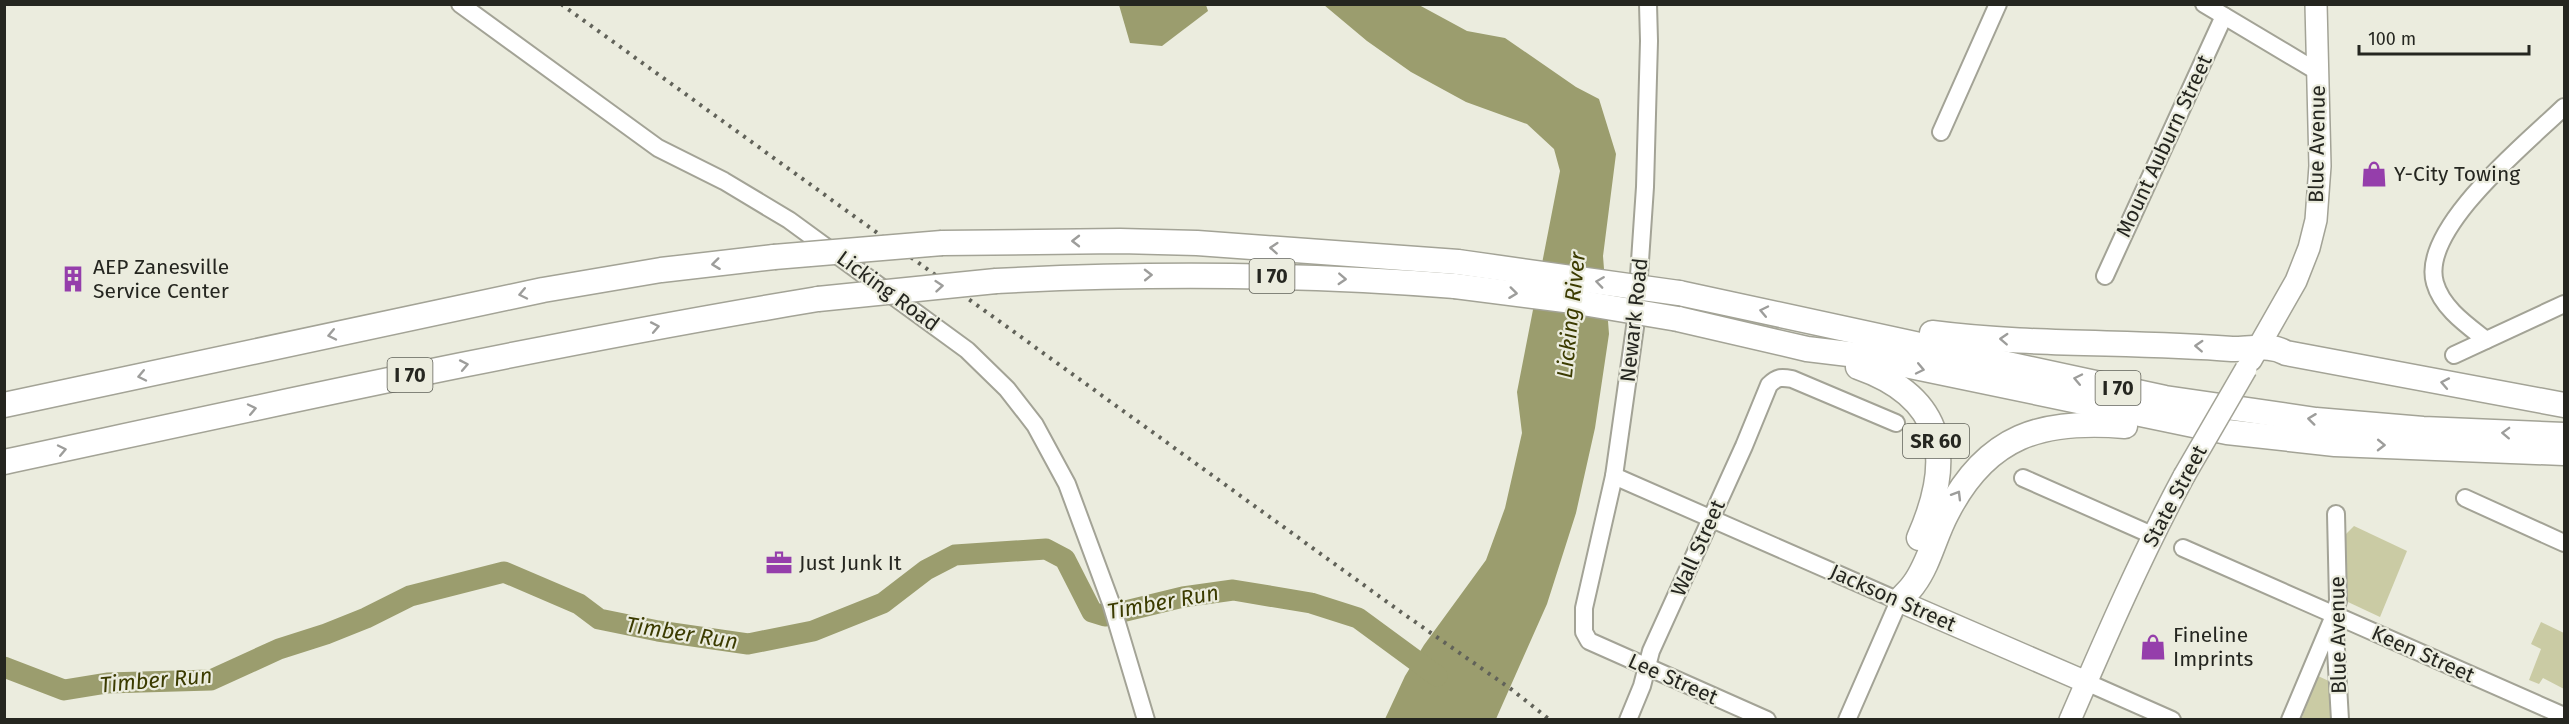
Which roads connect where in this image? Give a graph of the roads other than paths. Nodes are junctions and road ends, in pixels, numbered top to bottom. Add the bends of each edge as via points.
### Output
1 (460, 4) edge
2 (1648, 4) edge
3 (1998, 4) edge
4 (2204, 4) edge
5 (2316, 4) edge
6 (2224, 16) junction
7 (2318, 72) junction
8 (2565, 107) edge
9 (1941, 132) dead end
10 (1456, 274) junction
11 (2105, 276) dead end
12 (2296, 280) joint
13 (2565, 304) edge
14 (1805, 319) junction
15 (2486, 340) junction
16 (2258, 348) junction
17 (1807, 350) junction
18 (2454, 355) dead end
19 (4, 405) edge
20 (2565, 405) edge
21 (1896, 423) dead end
22 (2227, 432) junction
23 (2565, 435) edge
24 (2565, 453) edge
25 (4, 462) edge
26 (1614, 476) junction
27 (2023, 478) dead end
28 (2465, 498) dead end
29 (2336, 514) dead end
30 (1711, 519) junction
31 (2152, 535) junction
32 (2565, 543) edge
33 (2183, 548) dead end
34 (1899, 601) junction
35 (2334, 615) junction
36 (1584, 632) joint
37 (1647, 668) junction
38 (2086, 682) junction
39 (2565, 716) edge
40 (1146, 720) edge
41 (1628, 720) edge
42 (1767, 720) edge
43 (1847, 720) edge
44 (2070, 720) edge
45 (2172, 720) edge
46 (2290, 720) edge
47 (2340, 720) edge

1 - 40 street, Licking Road via 658,148 789,220 967,350 1007,389 1035,424 1067,484 1111,603
2 - 26 street, Newark Road via 1642,243
3 - 9 street
4 - 6 street
5 - 7 main road, Blue Avenue
6 - 7 street
6 - 11 street, Mount Auburn Street
7 - 12 main road, Blue Avenue via 2320,181 2316,220
8 - 15 street via 2469,200 2449,225 2436,255 2434,282 2442,297
14 -> 10 highway, I 70, bridge via 1679,293
10 -> 17 highway, I 70, bridge
10 -> 19 highway, I 70, bridge via 1164,242 942,243 774,257 661,270 543,290
25 -> 10 highway, I 70, bridge via 405,376 818,299 996,281 1196,274
12 - 16 main road, State Street
13 - 15 street
16 -> 14 highway via 1964,337 1851,321
23 -> 14 highway, I 70 via 2316,420 2165,398
15 - 18 street
20 -> 16 highway via 2286,353 2275,347
16 - 31 main road, State Street, bridge
17 -> 22 highway, I 70 via 1857,356
17 - 34 highway, SR 60 via 1878,374 1907,391 1932,427 1939,468 1935,494 1902,577
21 - 30 street, Wall Street via 1792,379 1776,379 1769,385
22 -> 24 highway, I 70 via 2335,444
34 -> 22 highway via 1915,582 1959,490 1989,456 2010,442 2064,424
26 - 30 street, Jackson Street
26 - 36 street, Newark Road via 1584,608
27 - 31 street
28 - 32 street
29 - 35 street, Blue Avenue via 2338,601
30 - 34 street, Jackson Street
30 - 37 street, Wall Street via 1651,651
31 - 38 main road, State Street
33 - 35 street, Keen Street
34 - 38 main road, Jackson Street
34 - 43 street
35 - 39 street, Keen Street
35 - 46 street
35 - 47 street, Blue Avenue
36 - 37 street, Lee Street via 1589,641
37 - 41 street, Wall Street
37 - 42 street, Lee Street
38 - 44 main road, State Street
38 - 45 street, Jackson Street

